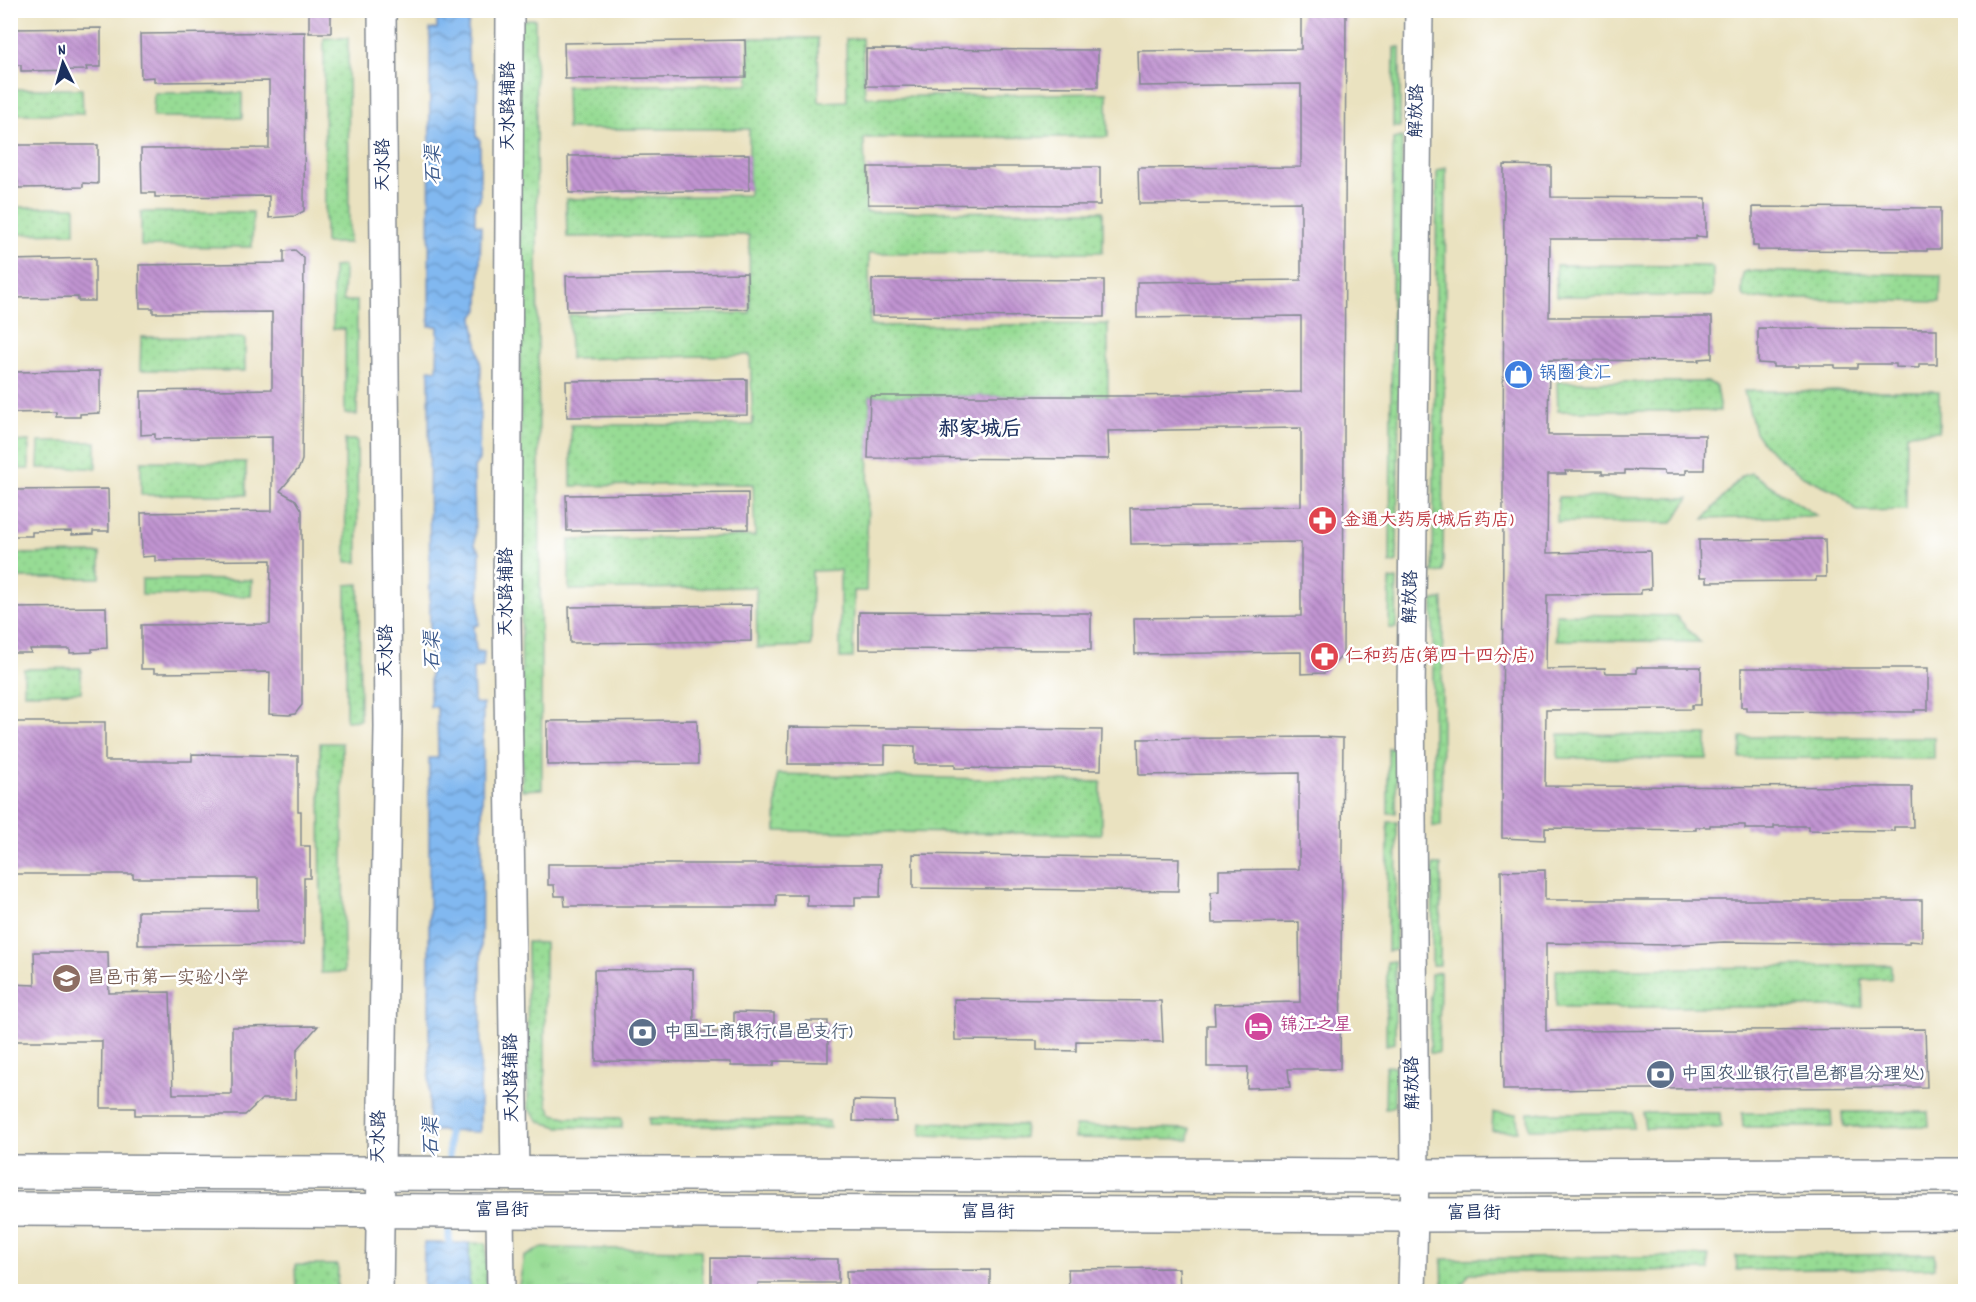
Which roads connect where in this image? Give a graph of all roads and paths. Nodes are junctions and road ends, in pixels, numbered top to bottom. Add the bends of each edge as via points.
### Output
1 (382, 10) edge
2 (510, 10) edge
3 (1419, 10) edge
4 (10, 1172) edge
5 (379, 1173) junction
6 (501, 1174) junction
7 (1965, 1174) edge
8 (1415, 1176) junction
9 (10, 1209) edge
10 (379, 1211) junction
11 (491, 1211) junction
12 (1965, 1213) edge
13 (1413, 1215) junction
14 (379, 1292) edge
15 (501, 1292) edge
16 (1412, 1292) edge

1 - 5 street, 天水路 via 388,727
2 - 6 street, 天水路辅路
3 - 8 street, 解放路 via 1411,693
4 - 5 main road, 富昌街
5 - 6 main road, 富昌街
5 - 10 street, 天水路
6 - 8 main road, 富昌街
7 - 8 main road, 富昌街
8 - 13 street, 解放路
9 - 10 main road, 富昌街
10 - 11 main road, 富昌街
10 - 14 street, 天水路
11 - 13 main road, 富昌街
11 - 15 street
12 - 13 main road, 富昌街
13 - 16 street, 解放路

